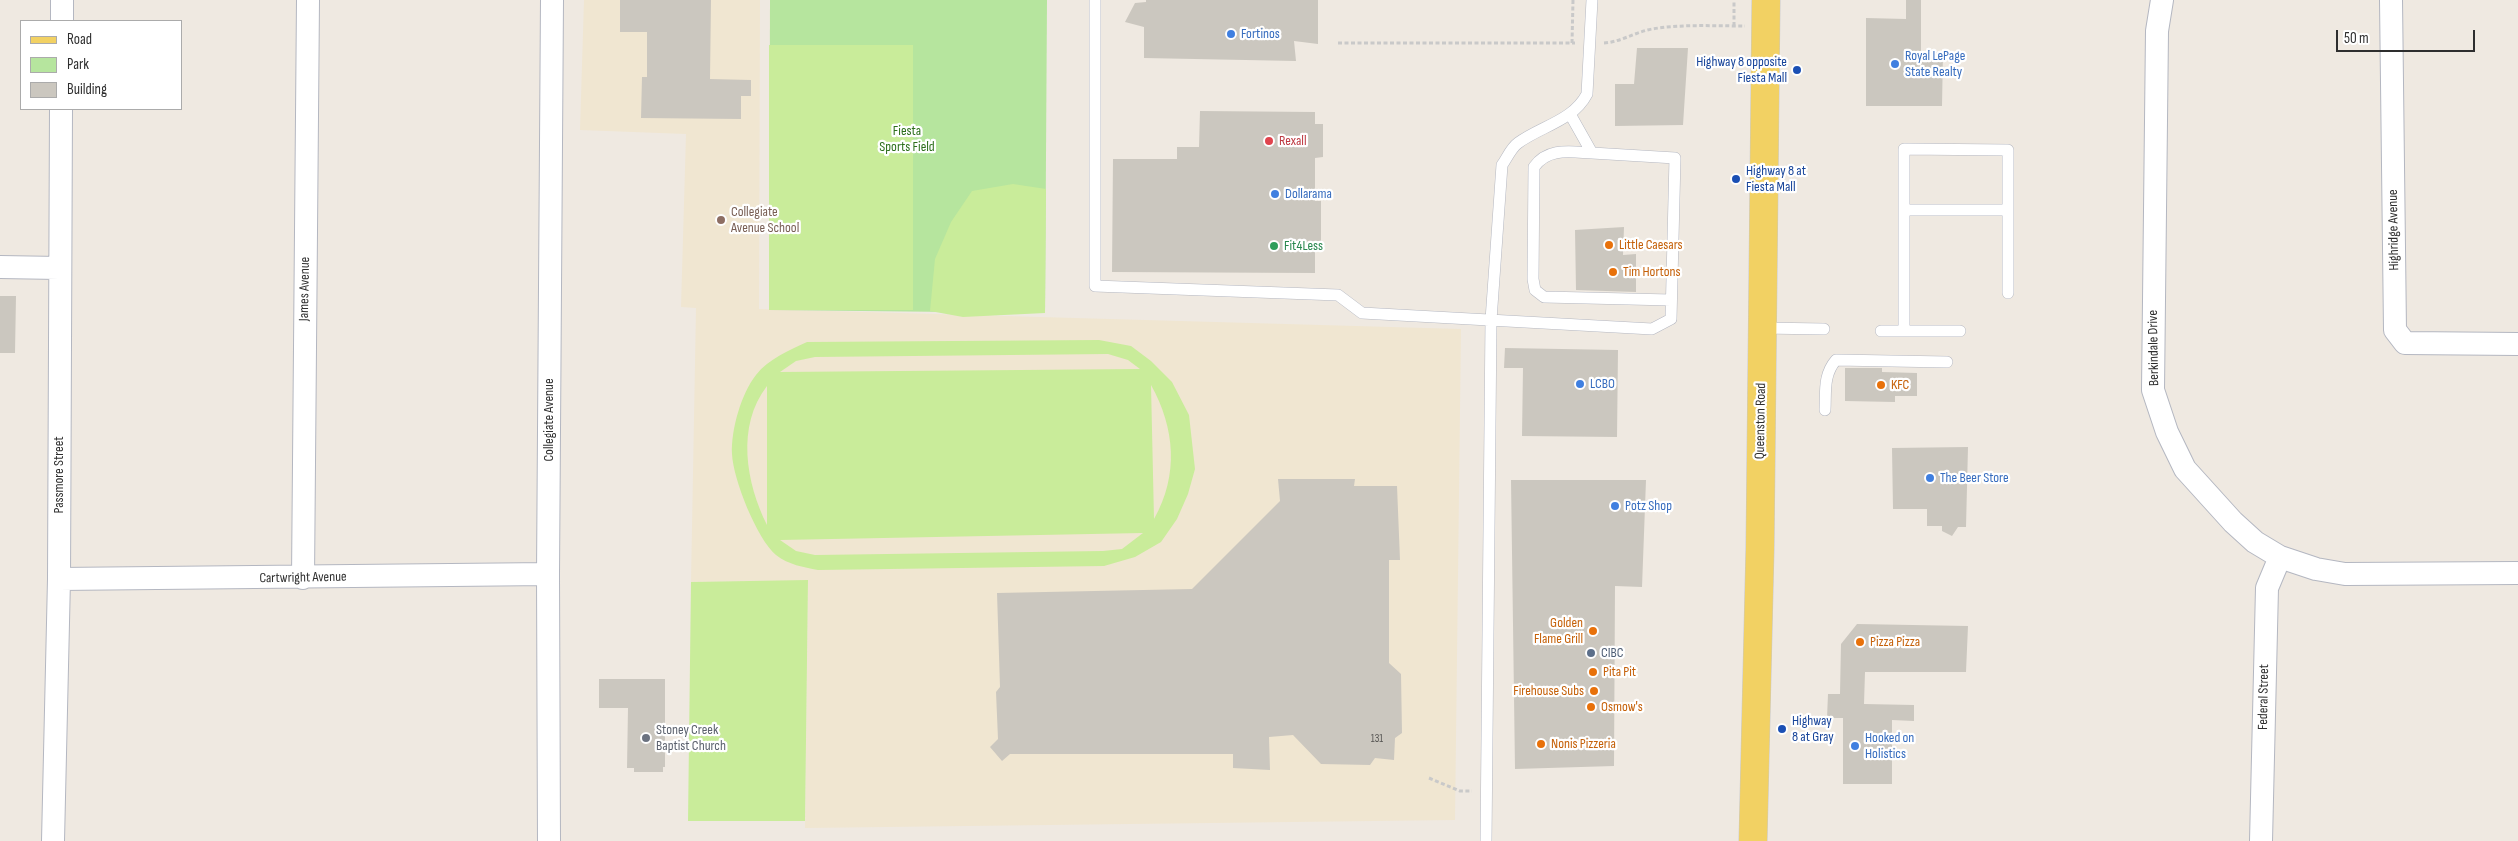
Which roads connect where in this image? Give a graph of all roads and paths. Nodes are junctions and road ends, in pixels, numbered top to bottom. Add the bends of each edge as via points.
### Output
1 (62, 0) edge
2 (308, 0) edge
3 (552, 0) edge
4 (1095, 0) edge
5 (1573, 0) edge
6 (1592, 0) edge
7 (1734, 0) edge
8 (1766, 0) edge
9 (2162, 0) edge
10 (2391, 0) edge
11 (62, 20) edge
12 (1734, 26) junction
13 (1765, 27) junction
14 (1338, 43) dead end
15 (1572, 43) junction
16 (1590, 43) junction
17 (61, 110) edge
18 (1570, 114) junction
19 (1592, 153) junction
20 (1904, 210) junction
21 (2008, 210) junction
22 (0, 267) edge
23 (59, 268) junction
24 (2008, 294) dead end
25 (1672, 300) junction
26 (1491, 320) junction
27 (1762, 328) junction
28 (1824, 329) dead end
29 (1881, 331) dead end
30 (1904, 331) junction
31 (1960, 331) dead end
32 (2518, 344) edge
33 (1947, 362) dead end
34 (1826, 410) dead end
35 (2280, 557) junction
36 (2518, 573) edge
37 (548, 574) junction
38 (302, 578) junction
39 (59, 579) junction
40 (1429, 778) dead end
41 (1487, 792) junction
42 (53, 841) edge
43 (549, 841) edge
44 (1486, 841) edge
45 (1754, 841) edge
46 (2261, 841) edge

1 - 11 street
2 - 38 street, James Avenue
3 - 37 street, Collegiate Avenue
4 - 26 lane via 1095,286 1338,295 1362,313
5 - 15 path
6 - 16 lane
7 - 12 path
8 - 13 main road, Queenston Road
9 - 35 street, Berkindale Drive via 2157,31 2154,390 2167,432 2185,469 2233,522 2255,542
10 - 32 street, Highridge Avenue via 2395,330 2405,343
12 - 13 path
12 - 16 path via 1650,29 1617,42
13 - 27 main road, Queenston Road
14 - 15 path
15 - 16 path
16 - 18 lane via 1586,94 1581,105
17 - 23 street, Passmore Street
18 - 19 lane
18 - 26 lane via 1516,144 1502,165
19 - 25 lane via 1675,158
19 - 25 lane via 1550,153 1540,158 1534,167 1535,290 1544,296
20 - 21 lane
20 - 21 lane via 1904,149 2008,150
20 - 30 lane
21 - 24 lane
22 - 23 street
23 - 39 street, Passmore Street
25 - 26 lane via 1671,319 1652,329
26 - 41 lane
27 - 28 lane
27 - 45 main road, Queenston Road
29 - 30 lane
30 - 31 lane
33 - 34 lane via 1836,360 1826,379
35 - 36 street, Berkindale Drive via 2316,569 2345,574
35 - 46 street, Federal Street via 2266,588
37 - 38 street, Cartwright Avenue
37 - 43 street, Collegiate Avenue
38 - 39 street, Cartwright Avenue
39 - 42 street, Passmore Street
40 - 41 path via 1460,791
41 - 44 lane

